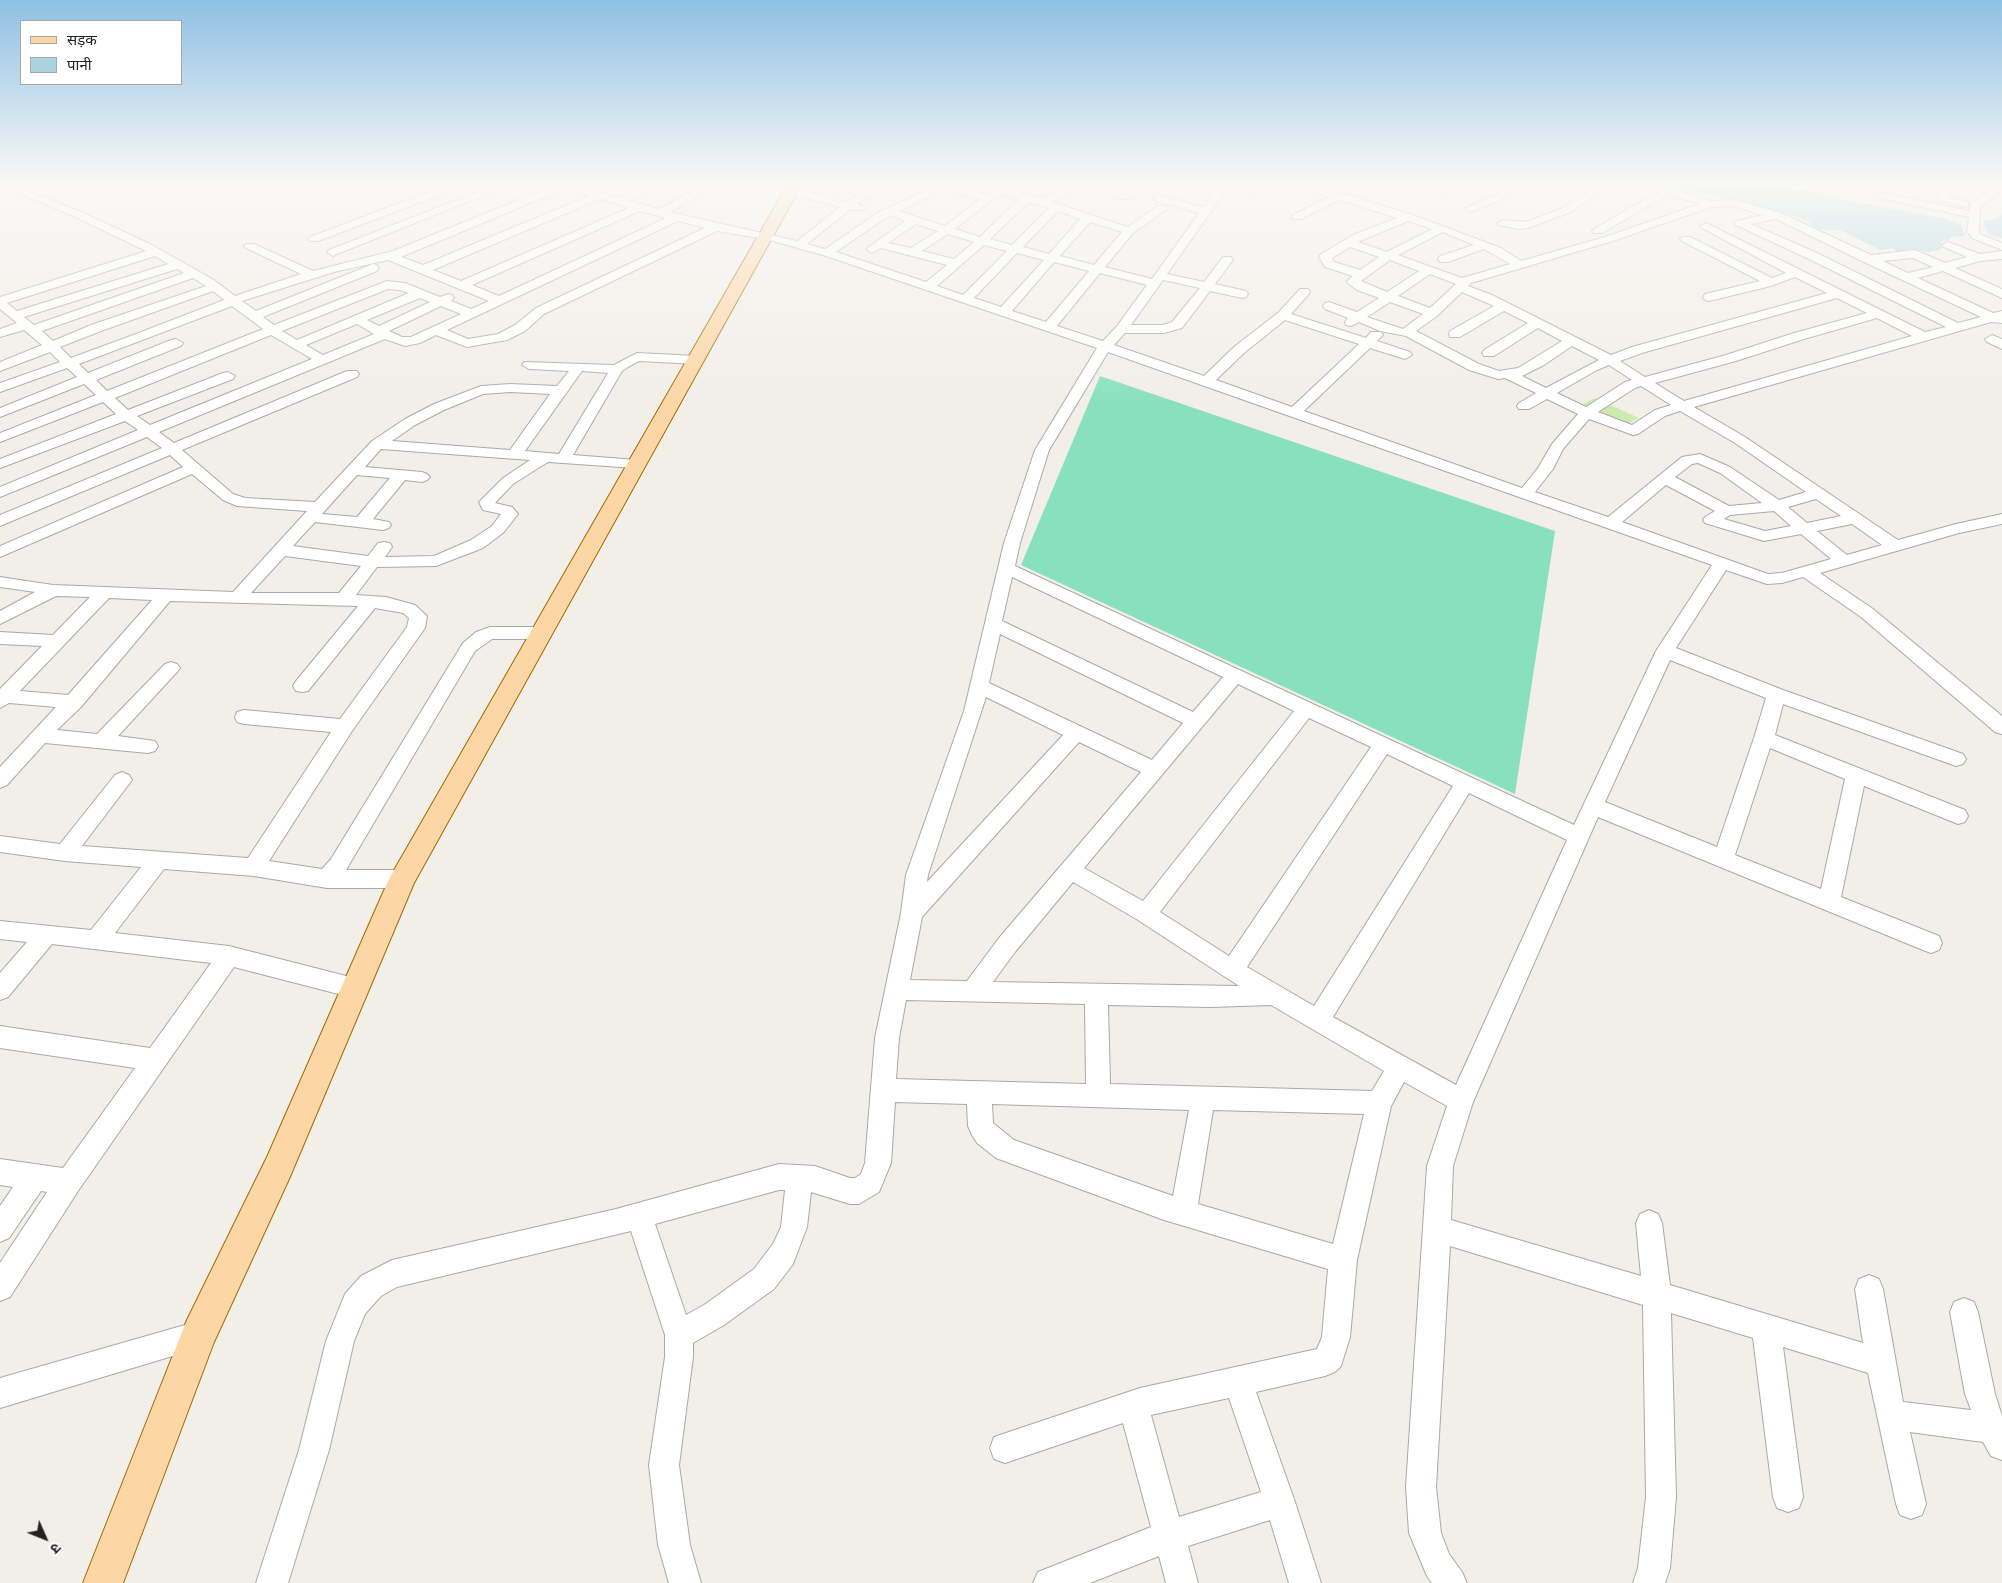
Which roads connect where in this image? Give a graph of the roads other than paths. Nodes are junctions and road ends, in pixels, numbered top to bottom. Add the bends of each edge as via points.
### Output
1 (393, 255) edge
2 (143, 256) edge
3 (162, 256) edge
4 (271, 256) edge
5 (388, 256) edge
6 (456, 256) edge
7 (532, 256) edge
8 (593, 256) edge
9 (656, 256) edge
10 (740, 256) edge
11 (836, 256) edge
12 (863, 256) edge
13 (923, 256) edge
14 (965, 256) edge
15 (1010, 256) edge
16 (1039, 256) edge
17 (1054, 256) edge
18 (1107, 256) edge
19 (1175, 256) edge
20 (1328, 256) edge
21 (1388, 256) joint
22 (1452, 256) edge
23 (1503, 256) edge
24 (1548, 256) edge
25 (1719, 256) edge
26 (1762, 256) edge
27 (1813, 256) edge
28 (1861, 256) edge
29 (1897, 256) edge
30 (1919, 256) edge
31 (1971, 256) edge
32 (1997, 256) edge
33 (1051, 259) junction
34 (1444, 259) dead end
35 (1868, 259) junction
36 (1977, 259) junction
37 (1227, 260) dead end
38 (854, 262) junction
39 (955, 264) junction
40 (1518, 264) junction
41 (177, 265) junction
42 (377, 267) dead end
43 (1993, 267) dead end
44 (1946, 268) junction
45 (1095, 269) junction
46 (422, 270) junction
47 (1428, 270) junction
48 (194, 274) junction
49 (1360, 274) junction
50 (1796, 274) junction
51 (312, 275) junction
52 (79, 276) junction
53 (1907, 277) junction
54 (2002, 279) edge
55 (1157, 280) junction
56 (1771, 282) junction
57 (1920, 283) junction
58 (1462, 285) junction
59 (1982, 285) junction
60 (1207, 286) junction
61 (214, 287) junction
62 (465, 287) junction
63 (928, 287) junction
64 (96, 290) junction
65 (1304, 292) dead end
66 (1886, 293) junction
67 (421, 294) junction
68 (1242, 294) dead end
69 (1838, 294) junction
70 (2002, 294) edge
71 (1948, 296) junction
72 (1390, 297) junction
73 (1709, 297) dead end
74 (498, 300) junction
75 (966, 300) junction
76 (232, 301) junction
77 (1852, 301) junction
78 (0, 302) edge
79 (117, 302) junction
80 (440, 302) junction
81 (1329, 306) dead end
82 (1503, 306) junction
83 (142, 312) junction
84 (1004, 312) junction
85 (471, 313) junction
86 (1433, 313) junction
87 (1879, 314) junction
88 (1283, 315) junction
89 (253, 317) junction
90 (1358, 317) junction
91 (1999, 319) edge
92 (358, 320) junction
93 (1537, 323) junction
94 (24, 324) junction
95 (1956, 327) junction
96 (1048, 328) junction
97 (1385, 328) junction
98 (1122, 329) junction
99 (271, 330) junction
100 (436, 330) junction
101 (155, 331) junction
102 (382, 332) junction
103 (1336, 332) junction
104 (1408, 332) junction
105 (0, 334) edge
106 (1454, 334) dead end
107 (141, 337) junction
108 (1924, 337) junction
109 (1572, 340) junction
110 (1670, 341) junction
111 (1367, 342) junction
112 (176, 343) junction
113 (296, 345) junction
114 (1105, 346) junction
115 (53, 347) junction
116 (1490, 352) dead end
117 (1405, 355) dead end
118 (203, 358) junction
119 (321, 360) junction
120 (696, 360) junction
121 (1610, 360) junction
122 (71, 363) junction
123 (1710, 363) junction
124 (126, 364) junction
125 (529, 365) dead end
126 (0, 367) edge
127 (580, 367) junction
128 (617, 369) junction
129 (352, 374) dead end
130 (1509, 375) junction
131 (228, 376) junction
132 (89, 379) junction
133 (150, 379) junction
134 (1646, 381) junction
135 (1206, 382) junction
136 (0, 389) edge
137 (247, 390) junction
138 (561, 390) junction
139 (1546, 392) junction
140 (104, 393) junction
141 (173, 396) junction
142 (20, 405) junction
143 (1524, 406) dead end
144 (1684, 406) junction
145 (1295, 412) junction
146 (0, 413) edge
147 (1588, 413) junction
148 (126, 414) junction
149 (38, 423) junction
150 (149, 431) junction
151 (0, 438) edge
152 (377, 444) junction
153 (172, 449) junction
154 (515, 454) junction
155 (545, 457) junction
156 (564, 458) junction
157 (0, 464) edge
158 (636, 464) junction
159 (195, 467) junction
160 (352, 470) junction
161 (401, 475) junction
162 (422, 477) dead end
163 (1665, 478) junction
164 (0, 492) edge
165 (1526, 493) junction
166 (1819, 493) junction
167 (1777, 506) junction
168 (1726, 511) junction
169 (314, 512) junction
170 (18, 514) junction
171 (1856, 518) junction
172 (2002, 519) edge
173 (0, 521) edge
174 (361, 523) junction
175 (1611, 523) junction
176 (383, 525) dead end
177 (1806, 528) junction
178 (38, 535) junction
179 (1895, 546) junction
180 (384, 547) dead end
181 (281, 550) junction
182 (0, 552) edge
183 (1843, 560) junction
184 (373, 562) junction
185 (1722, 563) junction
186 (1006, 568) junction
187 (1807, 572) junction
188 (14, 583) edge
189 (52, 590) junction
190 (105, 592) junction
191 (166, 595) junction
192 (237, 598) junction
193 (344, 599) junction
194 (370, 602) junction
195 (0, 618) edge
196 (993, 624) junction
197 (542, 633) junction
198 (0, 638) edge
199 (57, 641) junction
200 (1665, 651) junction
201 (170, 668) dead end
202 (1234, 676) junction
203 (302, 686) dead end
204 (979, 686) junction
205 (1776, 695) junction
206 (1, 698) edge
207 (74, 702) junction
208 (1306, 709) junction
209 (244, 716) dead end
210 (1196, 721) junction
211 (345, 726) junction
212 (2002, 726) edge
213 (1076, 733) junction
214 (41, 736) junction
215 (1764, 738) junction
216 (101, 742) junction
217 (1383, 745) junction
218 (148, 746) dead end
219 (1956, 759) dead end
220 (1154, 770) junction
221 (1856, 775) junction
222 (0, 780) edge
223 (122, 780) dead end
224 (1465, 783) junction
225 (1593, 806) junction
226 (1958, 816) dead end
227 (1579, 836) junction
228 (0, 844) edge
229 (65, 853) junction
230 (1723, 859) junction
231 (158, 861) junction
232 (254, 867) junction
233 (1069, 870) junction
234 (328, 879) junction
235 (402, 880) junction
236 (1829, 902) junction
237 (912, 913) junction
238 (1146, 914) junction
239 (0, 930) edge
240 (47, 934) junction
241 (96, 940) junction
242 (1932, 944) dead end
243 (229, 956) junction
244 (1232, 970) junction
245 (354, 988) junction
246 (0, 990) edge
247 (897, 990) junction
248 (973, 992) junction
249 (1096, 994) junction
250 (1274, 995) junction
251 (1318, 1021) junction
252 (0, 1037) edge
253 (155, 1060) junction
254 (1399, 1067) junction
255 (884, 1090) junction
256 (978, 1092) junction
257 (1098, 1095) junction
258 (1203, 1098) junction
259 (1461, 1101) junction
260 (1379, 1103) junction
261 (0, 1172) edge
262 (35, 1177) junction
263 (800, 1178) junction
264 (69, 1182) junction
265 (1183, 1213) junction
266 (638, 1215) junction
267 (1649, 1223) dead end
268 (0, 1229) edge
269 (1437, 1229) junction
270 (1343, 1260) junction
271 (0, 1287) edge
272 (1869, 1288) dead end
273 (1657, 1295) junction
274 (1964, 1312) dead end
275 (1766, 1327) junction
276 (200, 1335) junction
277 (679, 1335) junction
278 (1880, 1362) junction
279 (1238, 1381) junction
280 (0, 1393) edge
281 (1134, 1405) junction
282 (1892, 1415) junction
283 (1997, 1436) edge
284 (1005, 1448) dead end
285 (1788, 1497) dead end
286 (1280, 1502) junction
287 (1911, 1504) dead end
288 (1169, 1536) junction
289 (103, 1583) edge
290 (272, 1583) edge
291 (685, 1583) edge
292 (1049, 1583) edge
293 (1182, 1583) edge
294 (1305, 1583) edge
295 (1451, 1583) edge
296 (1649, 1583) edge

1 - 46 street
2 - 52 street
3 - 41 street
4 - 51 street
5 - 51 street
6 - 46 street
7 - 62 street
8 - 74 street
9 - 100 street via 548,308 502,337 467,343
10 - 120 main road
11 - 38 street
12 - 38 street
13 - 39 street
14 - 39 street
15 - 75 street
16 - 33 street
17 - 33 street
18 - 45 street
19 - 55 street
20 - 49 street via 1324,259 1330,264
21 - 47 street
21 - 49 street
22 - 34 street
23 - 40 street
24 - 40 street
25 - 56 street
26 - 50 street
27 - 66 street
28 - 35 street
29 - 35 street
30 - 44 street
31 - 36 street
32 - 36 street
33 - 45 street
33 - 84 street
35 - 53 street
36 - 43 street
36 - 44 street
37 - 60 street
38 - 63 street
39 - 63 street
40 - 58 street
41 - 48 street
41 - 64 street
42 - 89 street
44 - 53 street
44 - 59 street
45 - 55 street
45 - 96 street
46 - 62 street
47 - 58 street
47 - 72 street
48 - 61 street
48 - 79 street
49 - 72 street via 1353,283
50 - 56 street
50 - 69 street
51 - 76 street
52 - 64 street
52 - 78 street
53 - 57 street
54 - 59 street
55 - 60 street
55 - 98 street
56 - 73 street
57 - 66 street
57 - 71 street
58 - 82 street
58 - 86 street
59 - 70 street
59 - 71 street
60 - 68 street
60 - 98 street via 1177,325 1164,329
61 - 76 street
61 - 83 street
62 - 74 street
62 - 80 street
63 - 75 street
64 - 79 street
64 - 94 street
65 - 88 street
66 - 77 street
66 - 95 street
67 - 80 street
67 - 92 street
67 - 99 street via 388,285
69 - 77 street
69 - 110 street
71 - 91 street
72 - 86 street
72 - 90 street
74 - 85 street
75 - 84 street
76 - 89 street
76 - 101 street
77 - 87 street
78 - 94 street
79 - 83 street
79 - 94 street
80 - 85 street
80 - 102 street
81 - 90 street
82 - 93 street
82 - 106 street
83 - 115 street
84 - 96 street
85 - 100 street
86 - 104 street
87 - 108 street
87 - 123 street
88 - 103 street
88 - 135 street
89 - 99 street
90 - 97 street
90 - 103 street
91 - 95 street
92 - 102 street
92 - 113 street
93 - 109 street
93 - 116 street
94 - 105 street
94 - 115 street
95 - 108 street
96 - 114 street
97 - 104 street
97 - 111 street
98 - 114 street
99 - 113 street
99 - 118 street
100 - 102 street via 410,342
101 - 107 street
101 - 112 street
102 - 119 street
103 - 111 street
104 - 130 street via 1480,369
107 - 122 street
107 - 124 street
108 - 144 street
109 - 121 street
109 - 130 street via 1539,362
110 - 121 street
110 - 123 street
111 - 117 street
111 - 145 street
112 - 118 street
112 - 124 street
113 - 119 street
114 - 135 street
114 - 186 street via 1042,450
115 - 122 street
115 - 126 street
118 - 131 street
118 - 133 street
119 - 137 street
120 - 128 street via 637,357
120 - 158 main road
121 - 134 street
121 - 139 street
122 - 132 street
122 - 136 street
123 - 134 street
124 - 132 street
124 - 140 street
125 - 127 street
127 - 128 street
127 - 138 street
128 - 156 street
129 - 153 street
130 - 139 street
131 - 137 street
131 - 141 street
132 - 140 street
132 - 142 street
133 - 140 street
133 - 141 street
134 - 144 street
134 - 147 street via 1620,390
135 - 145 street
136 - 142 street
137 - 150 street
138 - 152 street via 481,390 410,422
138 - 154 street
139 - 143 street
139 - 147 street
140 - 148 street
140 - 149 street
141 - 148 street
142 - 146 street
142 - 149 street
144 - 147 street via 1660,413 1633,431
144 - 166 street
145 - 165 street
147 - 165 street via 1557,447
148 - 150 street
148 - 157 street
149 - 151 street
150 - 153 street
150 - 164 street
152 - 154 street
152 - 160 street
153 - 159 street
153 - 170 street
154 - 155 street
155 - 156 street
155 - 184 street via 508,481 490,499 486,505 510,514 498,530 477,544 436,561
156 - 158 street
158 - 197 main road
159 - 169 street via 225,494 243,503
159 - 178 street
160 - 161 street
160 - 169 street
161 - 162 street
161 - 174 street
163 - 167 street via 1687,460 1700,458 1725,470
163 - 168 street
163 - 175 street
165 - 175 street
166 - 167 street
166 - 171 street
167 - 168 street
167 - 177 street
168 - 177 street via 1710,520 1764,536
169 - 174 street
169 - 181 street
170 - 173 street
170 - 178 street
171 - 177 street
171 - 179 street
172 - 179 street
174 - 176 street
175 - 185 street
177 - 183 street
178 - 182 street
179 - 183 street
180 - 184 street
181 - 184 street
181 - 192 street
183 - 187 street
184 - 193 street
185 - 187 street via 1768,579
185 - 200 street
186 - 196 street
186 - 202 street
187 - 212 street via 1867,613
188 - 189 street
189 - 190 street
189 - 195 street
190 - 191 street
190 - 199 street
191 - 192 street
191 - 207 street
192 - 193 street
193 - 194 street
194 - 203 street
194 - 211 street via 409,608 418,616 416,628
196 - 204 street
196 - 210 street
197 - 234 street via 490,634 468,646
197 - 235 main road
198 - 199 street
199 - 206 street
200 - 205 street
200 - 225 street
201 - 216 street
202 - 208 street
202 - 210 street
204 - 213 street
204 - 237 street via 916,875
205 - 215 street
205 - 219 street
206 - 207 street
207 - 214 street
208 - 217 street
208 - 238 street
209 - 211 street
210 - 220 street
211 - 232 street
213 - 220 street
213 - 237 street
214 - 216 street
214 - 222 street
215 - 221 street
215 - 230 street
216 - 218 street
217 - 224 street
217 - 244 street
220 - 233 street
221 - 226 street
221 - 236 street
223 - 229 street
224 - 227 street
224 - 251 street
225 - 227 street
225 - 230 street
227 - 259 street
228 - 229 street
229 - 231 street
230 - 236 street
231 - 232 street
231 - 241 street
232 - 234 street
233 - 238 street
233 - 248 street
234 - 235 street
235 - 245 main road
236 - 242 street
237 - 247 street
238 - 244 street
239 - 240 street
240 - 241 street
240 - 246 street
241 - 243 street
243 - 245 street
243 - 253 street
244 - 250 street
245 - 276 main road via 278,1168
247 - 248 street
247 - 255 street via 887,1038
248 - 249 street
249 - 250 street
249 - 257 street
250 - 251 street
251 - 254 street
252 - 253 street
253 - 264 street
254 - 259 street
254 - 260 street
255 - 256 street
255 - 263 street via 878,1163 870,1183 859,1191 850,1191 815,1179
256 - 257 street
256 - 265 street via 981,1126 1005,1149
257 - 258 street
258 - 260 street
258 - 265 street
259 - 269 street via 1440,1166
260 - 270 street
261 - 262 street
262 - 264 street
262 - 268 street
263 - 266 street via 780,1177
263 - 277 street via 794,1227 783,1254 769,1273 714,1315
264 - 271 street
265 - 270 street
266 - 277 street
266 - 290 street via 392,1274 370,1286 355,1304 340,1341 314,1450
267 - 273 street
269 - 273 street
269 - 295 street via 1421,1487 1425,1533 1438,1565
270 - 279 street via 1336,1337 1331,1356 1319,1364
272 - 278 street
273 - 275 street
273 - 296 street via 1661,1497 1654,1568
274 - 283 street via 1980,1394
275 - 278 street
275 - 285 street
276 - 280 street
276 - 289 main road
277 - 291 street via 679,1357 664,1465 674,1545
278 - 282 street
279 - 281 street
279 - 286 street
281 - 284 street
281 - 288 street
282 - 283 street
282 - 287 street
286 - 288 street
286 - 294 street
288 - 292 street
288 - 293 street

